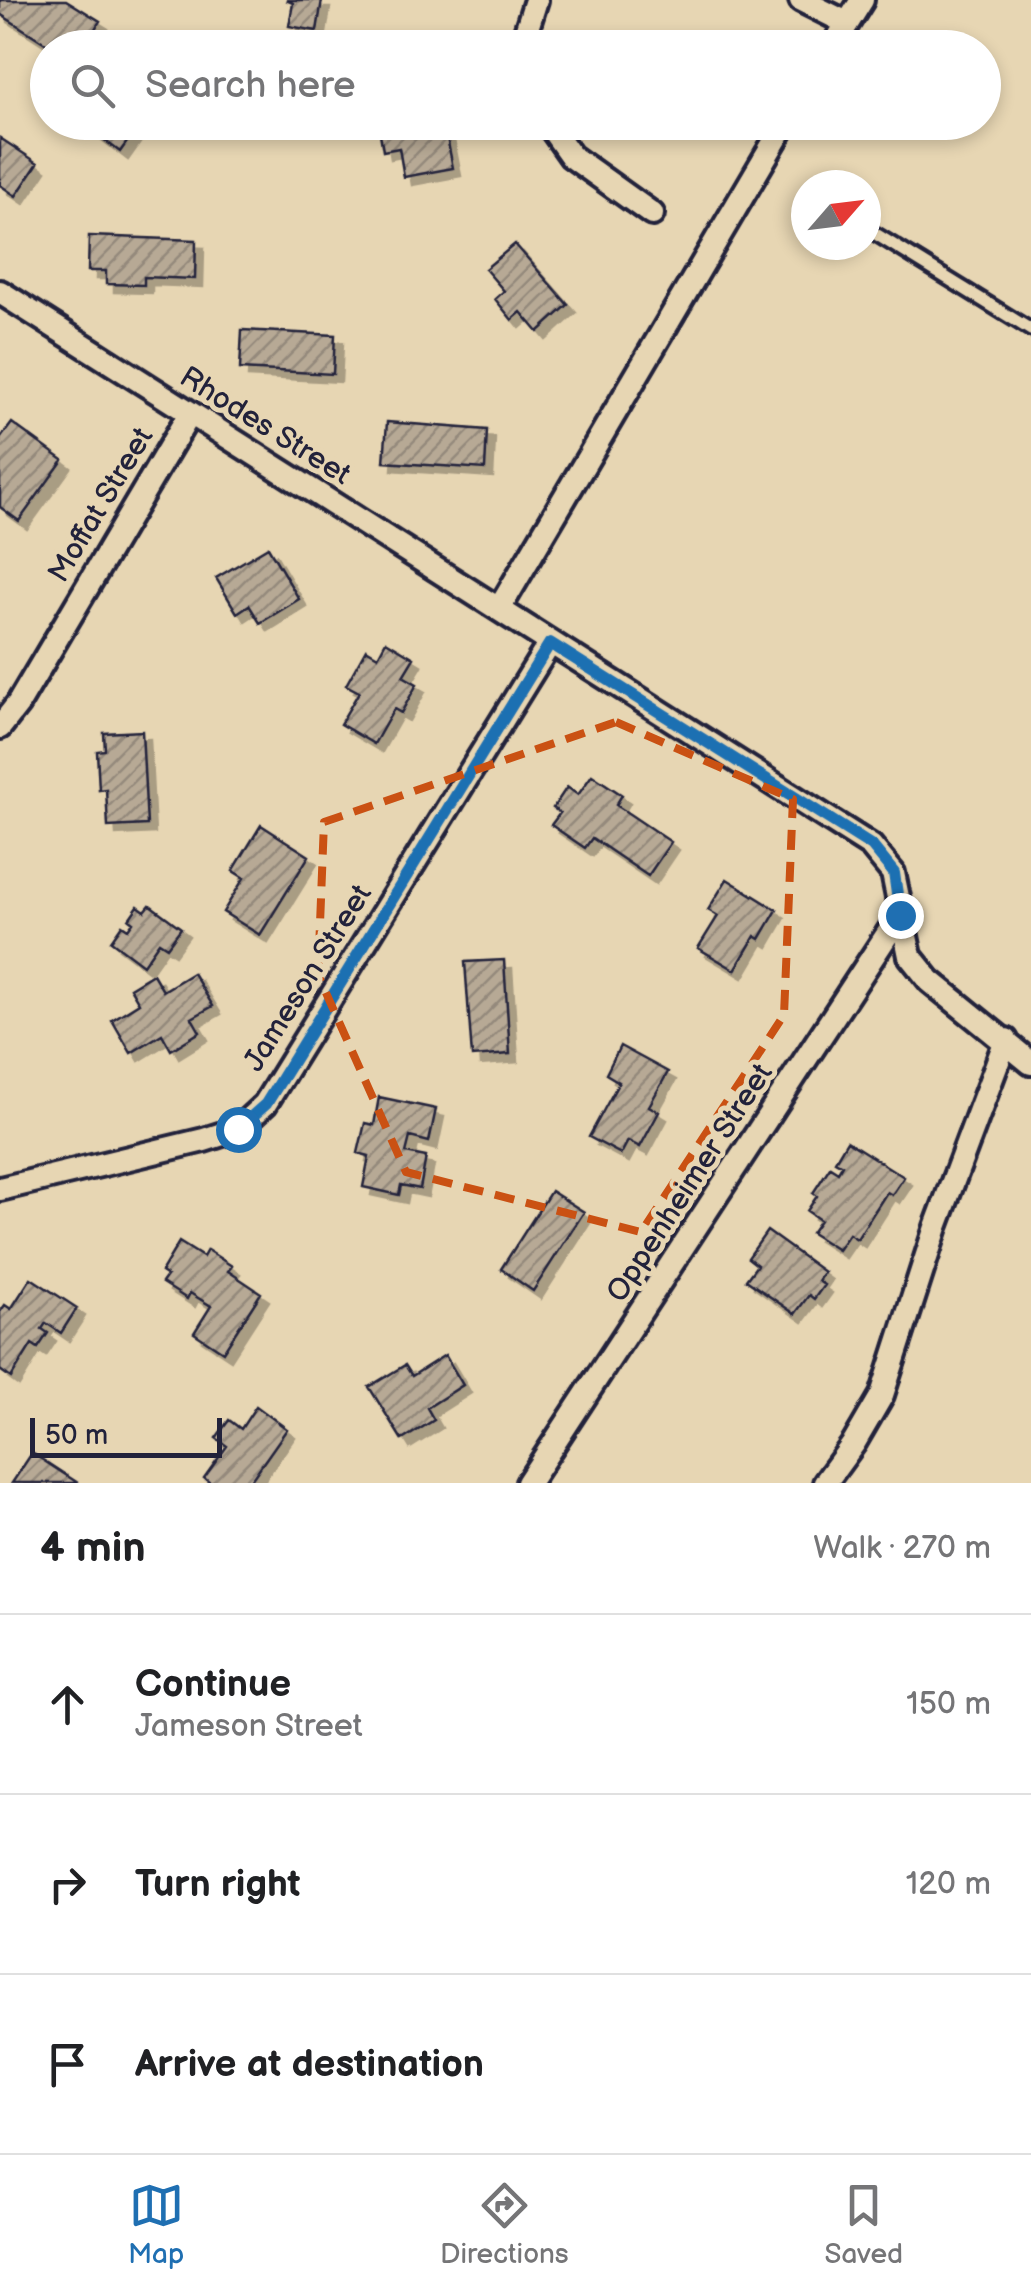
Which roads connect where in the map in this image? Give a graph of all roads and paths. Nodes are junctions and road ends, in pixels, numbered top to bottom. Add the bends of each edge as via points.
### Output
1 (536, 0) edge
2 (801, 0) edge
3 (862, 0) edge
4 (847, 23) junction
5 (527, 30) edge
6 (843, 30) edge
7 (560, 140) edge
8 (775, 140) edge
9 (652, 214) dead end
10 (881, 237) edge
11 (0, 292) edge
12 (1031, 330) edge
13 (189, 414) junction
14 (499, 608) junction
15 (550, 643) junction
16 (0, 727) edge
17 (900, 915) junction
18 (1006, 1040) junction
19 (1031, 1062) edge
20 (0, 1188) edge
21 (528, 1483) edge
22 (826, 1483) edge

1 - 5 street
2 - 4 street
3 - 4 street
4 - 6 street
7 - 9 street via 571,156
8 - 14 street
10 - 12 lane
11 - 13 street, Rhodes Street
13 - 14 street, Rhodes Street
13 - 16 street, Moffat Street
14 - 15 street, Rhodes Street
15 - 17 street, Rhodes Street via 872,846 894,873
15 - 20 street, Jameson Street via 266,1104 238,1129 204,1140
17 - 18 street, Rhodes Street via 910,956 930,981
17 - 21 street, Oppenheimer Street
18 - 19 street, Rhodes Street
18 - 22 street via 882,1394

